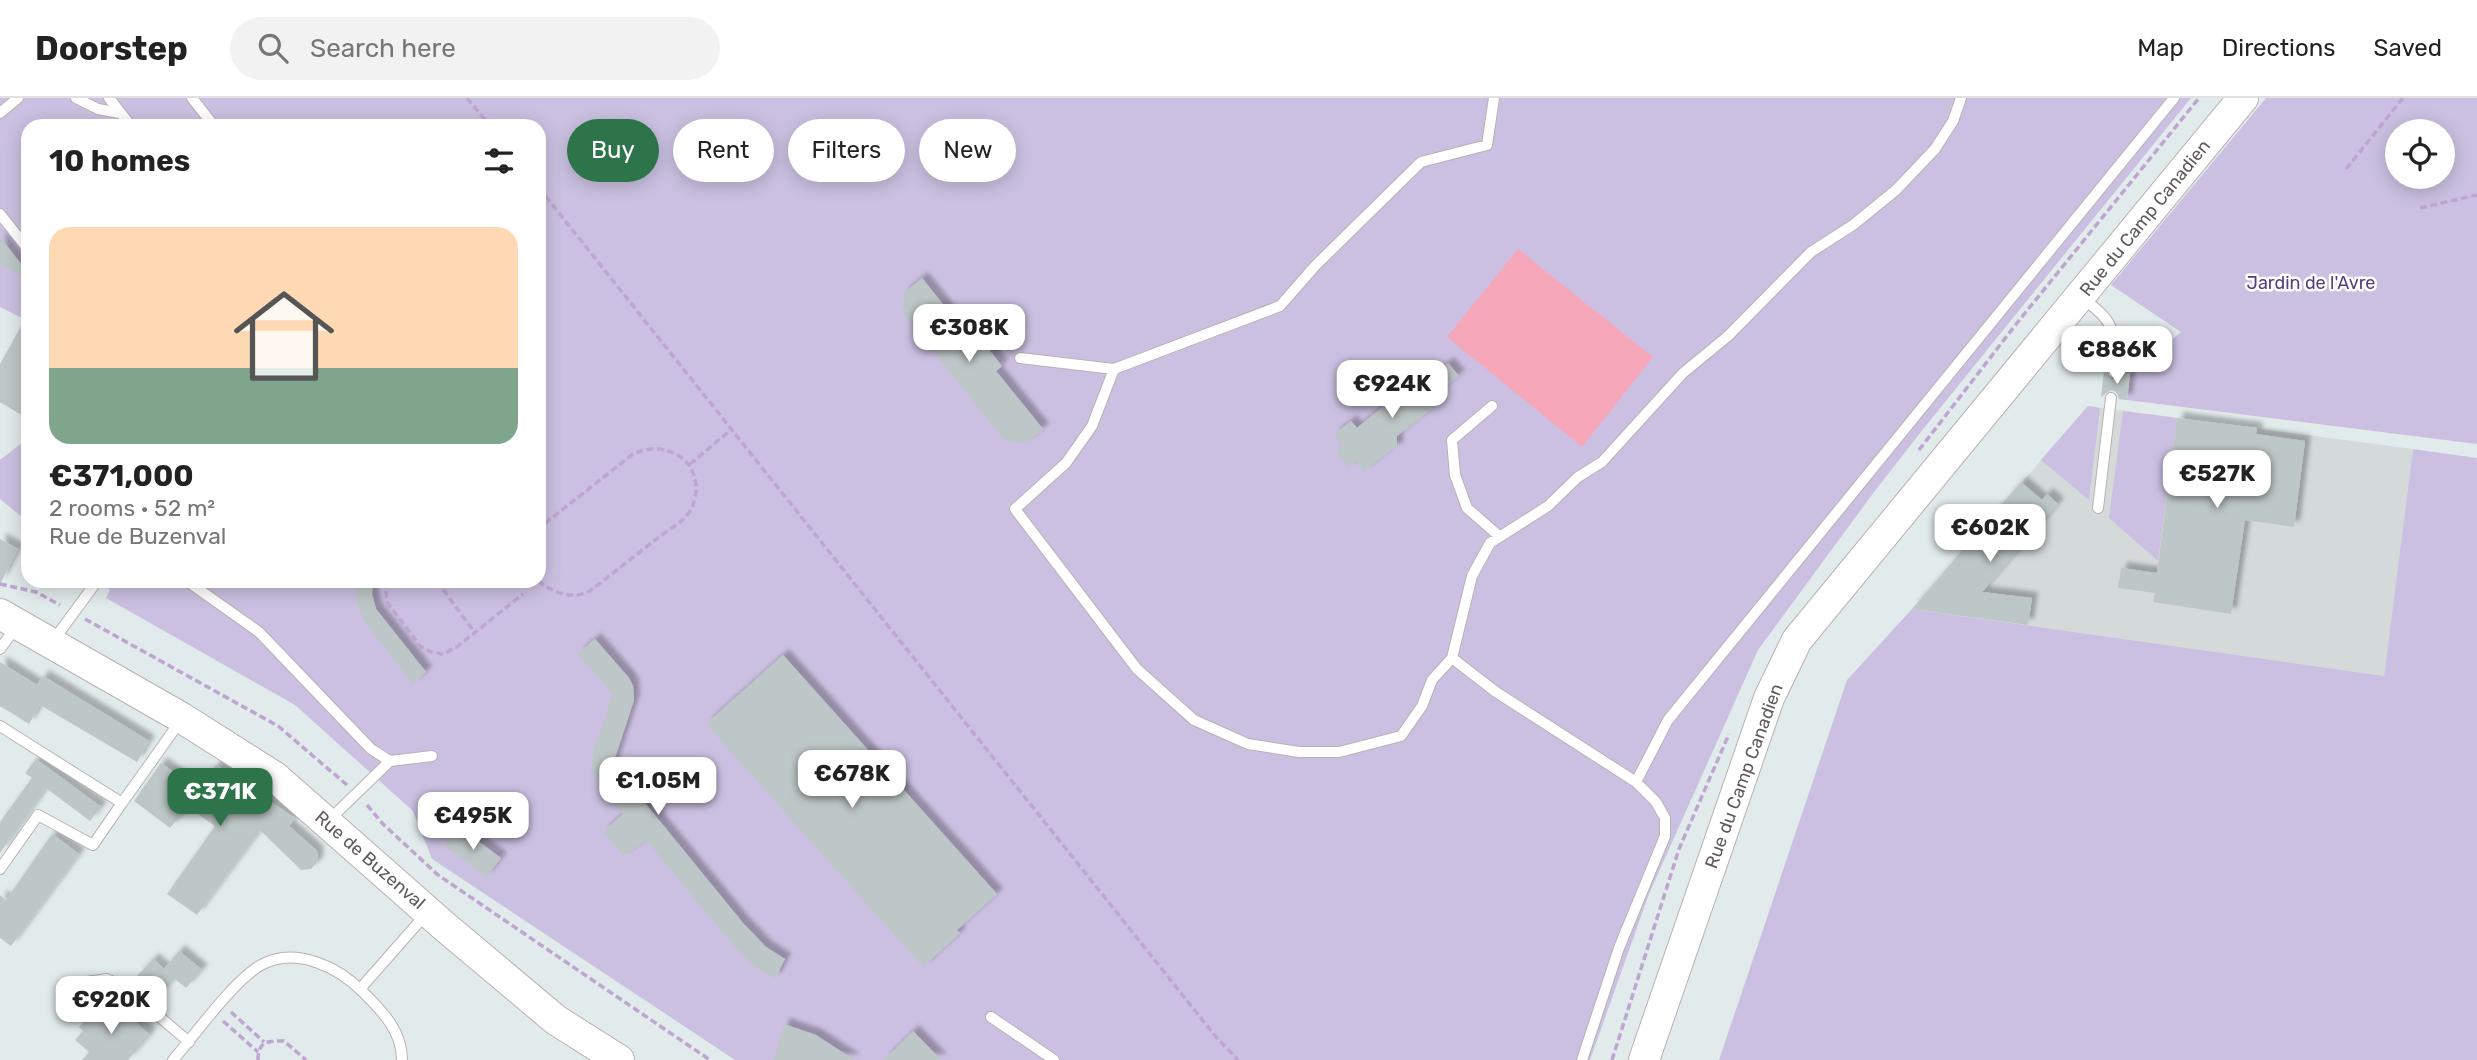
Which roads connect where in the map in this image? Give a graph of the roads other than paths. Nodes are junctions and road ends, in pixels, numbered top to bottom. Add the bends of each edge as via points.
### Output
1 (18, 98) edge
2 (76, 98) edge
3 (109, 98) edge
4 (192, 98) edge
5 (1494, 98) edge
6 (1961, 98) edge
7 (2174, 98) edge
8 (2243, 98) edge
9 (0, 113) edge
10 (120, 113) junction
11 (125, 119) edge
12 (208, 119) edge
13 (0, 214) edge
14 (21, 240) edge
15 (2080, 297) junction
16 (1020, 358) dead end
17 (1114, 369) junction
18 (2113, 372) dead end
19 (2111, 398) dead end
20 (1492, 406) dead end
21 (2098, 508) dead end
22 (1499, 536) junction
23 (92, 588) edge
24 (197, 588) edge
25 (9, 619) edge
26 (52, 643) junction
27 (0, 649) edge
28 (1452, 658) junction
29 (182, 718) junction
30 (0, 726) edge
31 (432, 756) dead end
32 (390, 761) junction
33 (1636, 782) junction
34 (122, 803) junction
35 (327, 822) junction
36 (0, 869) edge
37 (428, 912) junction
38 (360, 989) junction
39 (70, 1006) dead end
40 (991, 1017) dead end
41 (189, 1042) junction
42 (173, 1060) edge
43 (402, 1060) edge
44 (619, 1060) edge
45 (1054, 1060) edge
46 (1581, 1060) edge
47 (1644, 1060) edge

1 - 9 lane
2 - 10 lane
3 - 10 lane
4 - 12 lane
5 - 17 lane via 1487,145 1420,162 1280,306
6 - 22 lane via 1935,149 1896,190 1811,252 1728,336 1683,373 1602,461 1548,506
7 - 33 lane via 1668,720
8 - 15 main road, Rue du Camp Canadien
10 - 11 lane
13 - 14 lane
15 - 18 lane via 2107,318 2113,331
15 - 47 main road, Rue du Camp Canadien via 1797,640 1769,698
16 - 17 lane
17 - 28 lane via 1092,426 1066,463 1014,509 1137,669 1194,720 1248,744 1298,752 1351,750 1401,736 1422,706 1432,680
19 - 21 lane
20 - 22 lane via 1452,440 1455,475 1467,508
22 - 28 lane via 1490,543 1472,576
23 - 26 lane
24 - 32 lane via 259,632 371,749
25 - 26 main road, Rue de Buzenval
25 - 27 lane
26 - 29 main road, Rue de Buzenval
28 - 33 lane via 1496,692
29 - 34 lane
29 - 35 main road, Rue de Buzenval via 275,777
30 - 34 lane
31 - 32 lane
32 - 35 lane
33 - 46 lane via 1665,818 1665,836 1619,948
34 - 36 lane via 93,845 38,815
35 - 37 main road, Rue de Buzenval
37 - 38 lane
37 - 44 main road, Rue de Buzenval via 556,1020
38 - 41 lane via 329,967 308,959 283,958 243,978
38 - 43 lane via 388,1018 398,1035
39 - 41 lane via 87,982 107,979 127,989
40 - 45 lane
41 - 42 lane

